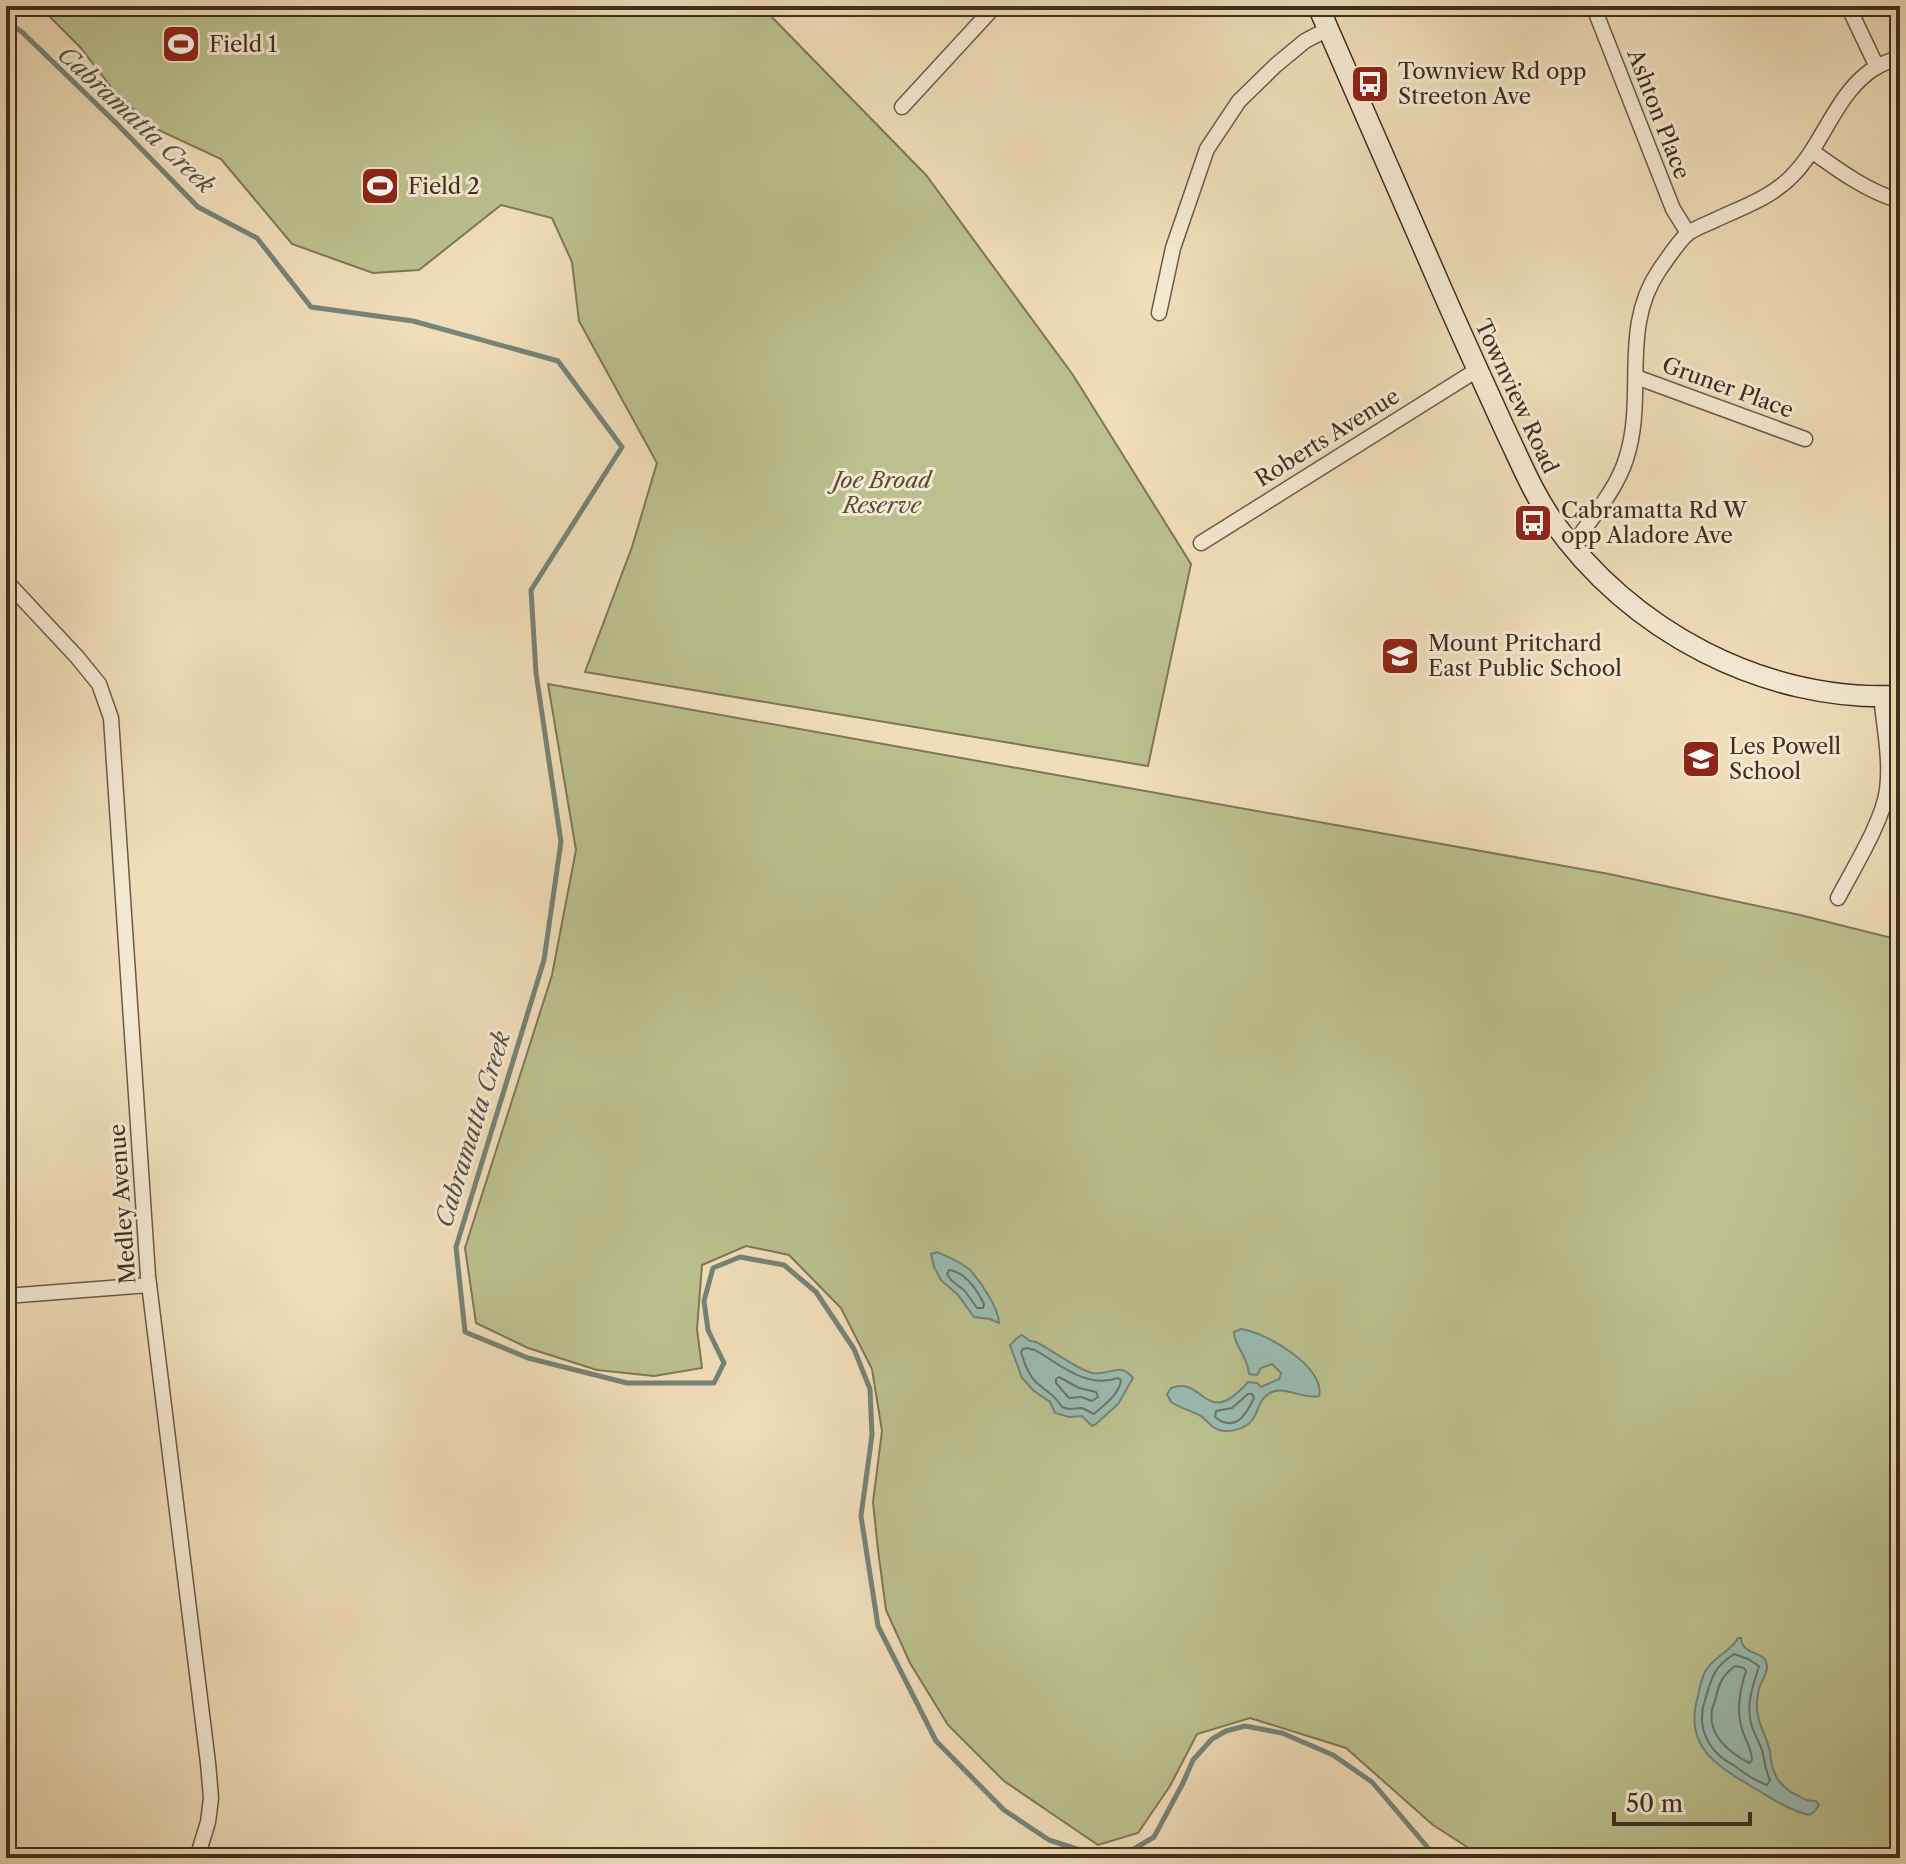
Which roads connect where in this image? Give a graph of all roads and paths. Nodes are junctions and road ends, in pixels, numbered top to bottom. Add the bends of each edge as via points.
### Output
1 (995, 6) edge
2 (1318, 6) edge
3 (1848, 6) edge
4 (1594, 8) edge
5 (1328, 29) junction
6 (1900, 57) edge
7 (1877, 67) junction
8 (902, 107) dead end
9 (1813, 152) junction
10 (1900, 201) edge
11 (1688, 233) junction
12 (1159, 313) dead end
13 (1477, 370) junction
14 (1636, 377) junction
15 (1805, 439) dead end
16 (1201, 543) dead end
17 (1572, 547) junction
18 (6, 581) edge
19 (1890, 696) edge
20 (1838, 898) dead end
21 (149, 1285) junction
22 (6, 1296) edge
23 (197, 1858) edge

1 - 8 street
2 - 5 street, Townview Road
3 - 7 street
4 - 11 street, Ashton Place via 1673,209
5 - 12 street via 1266,74 1239,101 1207,149 1173,248
5 - 13 street, Townview Road
6 - 7 street
7 - 9 street via 1855,84
9 - 10 street via 1860,185
9 - 11 street via 1769,194
11 - 14 street via 1657,272 1643,303
13 - 16 street, Roberts Avenue
13 - 17 street, Townview Road via 1533,490
14 - 15 street, Gruner Place
14 - 17 street via 1626,459
17 - 19 street, Townview Road via 1650,619 1711,656 1779,682 1847,695
18 - 21 street, Medley Avenue via 99,684 111,718
19 - 20 street via 1882,811
21 - 22 street
21 - 23 street, Medley Avenue via 211,1798

